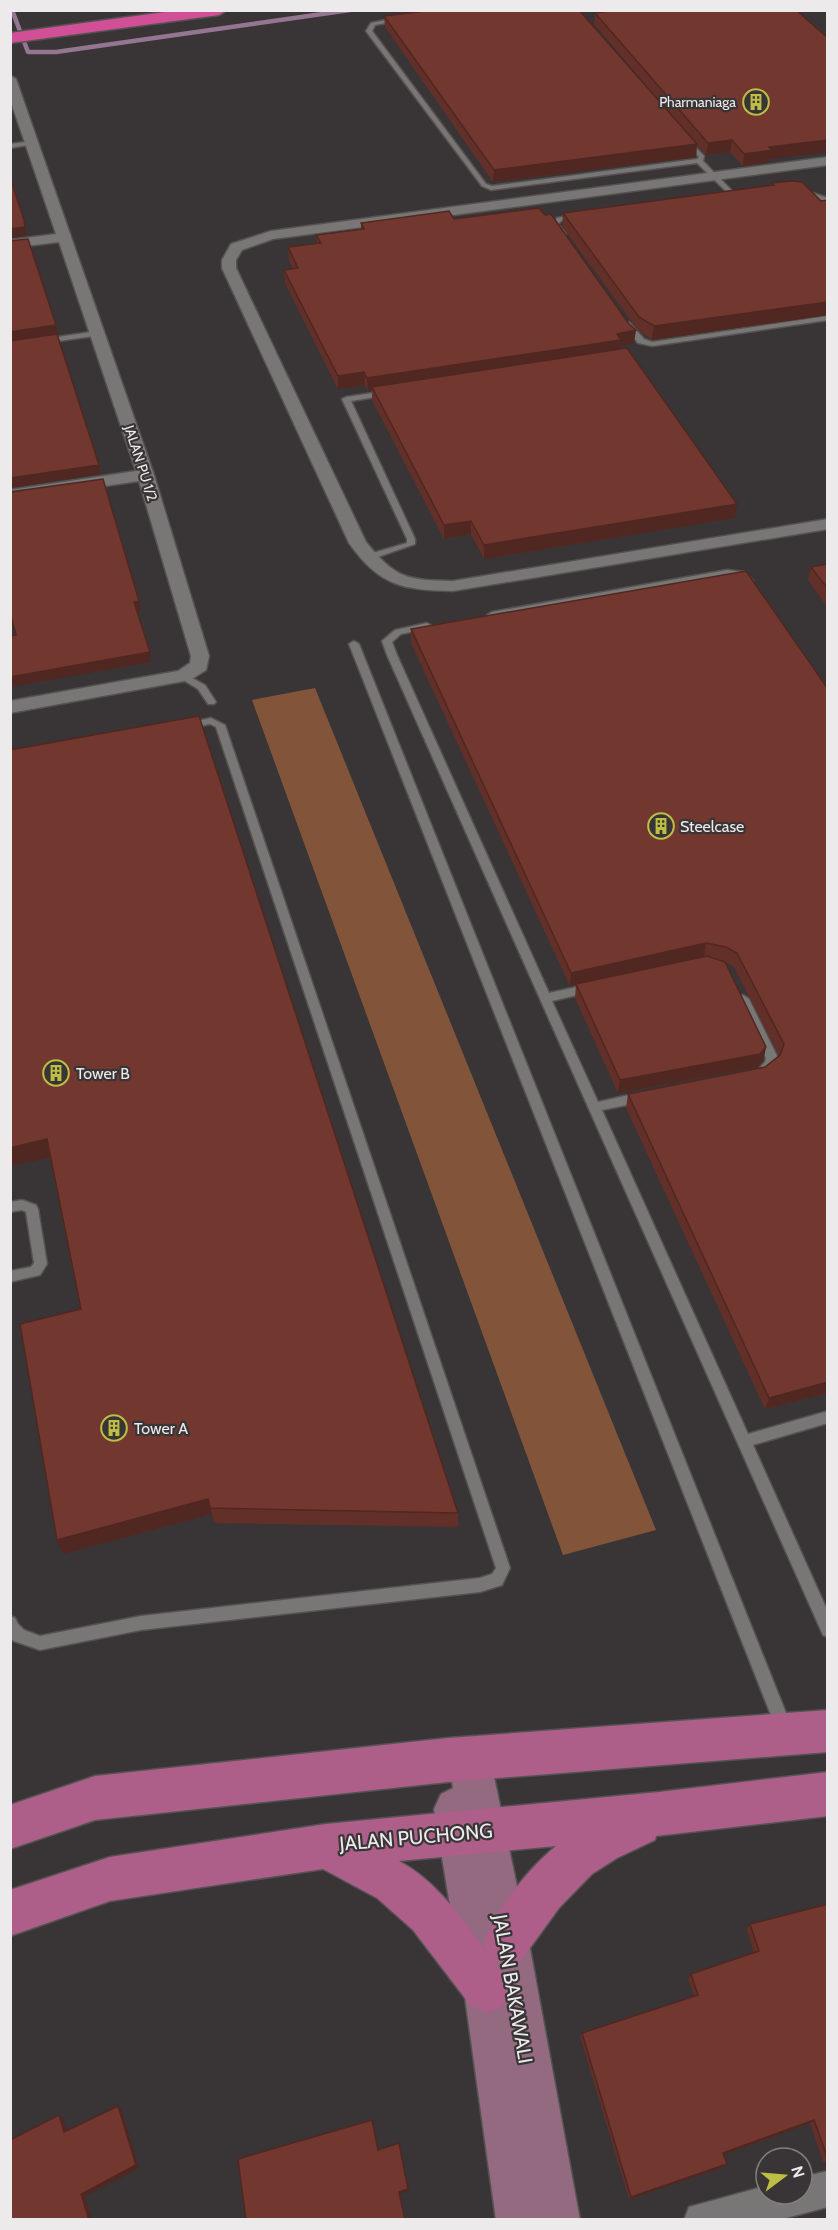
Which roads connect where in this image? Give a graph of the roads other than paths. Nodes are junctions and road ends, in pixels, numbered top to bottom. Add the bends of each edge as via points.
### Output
1 (133, 10) edge
2 (219, 10) edge
3 (405, 18) edge
4 (65, 25) junction
5 (10, 26) edge
6 (10, 38) edge
7 (10, 79) edge
8 (680, 131) edge
9 (33, 143) junction
10 (10, 146) edge
11 (699, 161) junction
12 (828, 161) edge
13 (714, 177) junction
14 (789, 189) edge
15 (745, 195) edge
16 (734, 196) junction
17 (723, 198) edge
18 (828, 201) edge
19 (583, 216) edge
20 (66, 237) junction
21 (567, 242) edge
22 (10, 244) edge
23 (620, 316) edge
24 (828, 318) edge
25 (98, 333) junction
26 (32, 343) edge
27 (392, 392) edge
28 (146, 476) junction
29 (10, 495) edge
30 (828, 524) edge
31 (369, 557) junction
32 (752, 585) edge
33 (477, 617) edge
34 (432, 626) edge
35 (354, 644) dead end
36 (183, 676) junction
37 (211, 702) dead end
38 (10, 707) edge
39 (175, 728) edge
40 (602, 986) edge
41 (738, 990) edge
42 (545, 998) junction
43 (750, 1075) edge
44 (650, 1095) edge
45 (594, 1107) junction
46 (10, 1207) edge
47 (10, 1277) edge
48 (828, 1417) edge
49 (743, 1442) junction
50 (822, 1604) edge
51 (10, 1623) edge
52 (828, 1630) edge
53 (828, 1731) edge
54 (786, 1735) junction
55 (459, 1759) junction
56 (828, 1794) edge
57 (659, 1814) junction
58 (10, 1827) edge
59 (471, 1832) junction
60 (326, 1846) junction
61 (10, 1913) edge
62 (506, 1943) junction
63 (487, 1990) junction
64 (828, 2189) edge
65 (521, 2220) edge
66 (555, 2220) edge
67 (702, 2220) edge

1 - 4 highway
2 - 4 highway
3 - 11 lane via 374,24 369,31 484,185 491,188
4 - 5 highway
4 - 6 highway
7 - 9 street, JALAN PU 1/2
8 - 11 lane via 702,157
9 - 10 lane
9 - 20 street, JALAN PU 1/2
11 - 13 lane
12 - 13 street
13 - 16 lane
13 - 31 street via 305,229 236,247 229,268 358,543
14 - 18 lane
15 - 16 lane
16 - 17 lane
19 - 21 lane via 559,219 554,224
20 - 22 street
20 - 25 street, JALAN PU 1/2
23 - 24 lane via 641,341 652,344
25 - 26 lane
25 - 28 street, JALAN PU 1/2
27 - 31 lane via 346,399 411,539 411,544
28 - 29 street
28 - 36 street, JALAN PU 1/2 via 200,656 198,666
30 - 31 street via 453,586 421,586 392,579
32 - 33 lane via 738,572 727,573
34 - 42 lane via 398,632 387,641
35 - 54 lane
36 - 37 lane via 202,687
36 - 38 street
39 - 51 lane via 211,721 220,725 502,1568 497,1580 480,1585 141,1623 40,1643 19,1636
40 - 42 lane
41 - 43 lane via 772,1058 761,1073
42 - 45 lane
44 - 45 lane
45 - 49 lane
46 - 47 lane via 22,1204 32,1209 41,1264 35,1271
48 - 49 lane
49 - 50 lane
50 - 52 lane
53 - 54 main road
54 - 55 main road
55 - 58 main road via 95,1798
55 - 59 main road, JALAN BAKAWALI
56 - 57 main road, JALAN PUCHONG
57 - 59 main road, JALAN PUCHONG
57 - 62 main road via 590,1848 570,1864 531,1905
59 - 60 main road, JALAN PUCHONG
59 - 62 main road, JALAN BAKAWALI
59 - 63 main road, JALAN BAKAWALI
60 - 61 main road, JALAN PUCHONG via 110,1879
60 - 63 main road via 393,1882 429,1914
62 - 66 main road, JALAN BAKAWALI
63 - 65 main road, JALAN BAKAWALI
64 - 67 street

